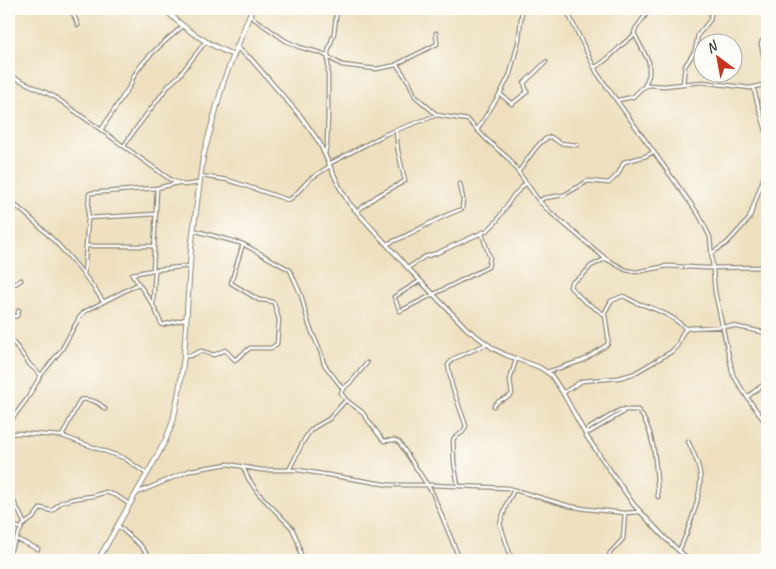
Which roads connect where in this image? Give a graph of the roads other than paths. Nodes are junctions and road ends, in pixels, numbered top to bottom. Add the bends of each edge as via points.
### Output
1 (71, 9) edge
2 (165, 9) edge
3 (252, 9) edge
4 (337, 9) edge
5 (522, 9) edge
6 (566, 9) edge
7 (650, 9) edge
8 (712, 9) edge
9 (249, 15) junction
10 (78, 25) dead end
11 (184, 25) junction
12 (436, 33) dead end
13 (635, 35) junction
14 (767, 37) edge
15 (206, 41) junction
16 (236, 46) junction
17 (232, 55) junction
18 (328, 56) junction
19 (546, 62) dead end
20 (395, 64) junction
21 (595, 67) junction
22 (767, 71) edge
23 (9, 75) edge
24 (683, 84) junction
25 (767, 84) edge
26 (644, 87) junction
27 (754, 88) junction
28 (500, 94) junction
29 (618, 100) junction
30 (437, 115) junction
31 (101, 130) junction
32 (396, 130) junction
33 (477, 130) junction
34 (767, 137) edge
35 (577, 145) dead end
36 (124, 146) junction
37 (653, 152) junction
38 (325, 154) junction
39 (330, 165) junction
40 (767, 168) edge
41 (518, 172) junction
42 (200, 176) junction
43 (178, 183) junction
44 (198, 183) junction
45 (526, 183) junction
46 (460, 184) dead end
47 (156, 188) junction
48 (9, 200) edge
49 (539, 201) junction
50 (357, 211) junction
51 (156, 214) junction
52 (88, 218) junction
53 (193, 230) junction
54 (482, 234) junction
55 (243, 244) junction
56 (387, 244) junction
57 (86, 246) junction
58 (153, 246) junction
59 (712, 253) junction
60 (605, 259) junction
61 (190, 266) junction
62 (767, 267) edge
63 (408, 268) junction
64 (713, 268) junction
65 (154, 270) junction
66 (84, 275) junction
67 (21, 280) dead end
68 (420, 281) junction
69 (138, 284) junction
70 (9, 285) edge
71 (433, 295) junction
72 (103, 301) junction
73 (153, 306) junction
74 (20, 310) dead end
75 (604, 314) junction
76 (9, 317) edge
77 (186, 319) junction
78 (722, 326) junction
79 (686, 329) junction
80 (767, 333) edge
81 (9, 338) edge
82 (487, 344) junction
83 (184, 356) junction
84 (516, 359) junction
85 (367, 363) dead end
86 (547, 372) junction
87 (41, 375) junction
88 (767, 382) edge
89 (343, 389) junction
90 (563, 393) junction
91 (747, 398) junction
92 (346, 400) junction
93 (494, 406) dead end
94 (105, 409) dead end
95 (9, 423) edge
96 (767, 425) edge
97 (584, 432) junction
98 (9, 434) edge
99 (62, 436) junction
100 (688, 441) dead end
101 (244, 467) junction
102 (289, 470) junction
103 (146, 474) junction
104 (9, 484) edge
105 (427, 484) junction
106 (458, 486) junction
107 (514, 490) junction
108 (135, 494) junction
109 (658, 497) dead end
110 (129, 504) junction
111 (639, 512) junction
112 (625, 513) junction
113 (24, 524) junction
114 (9, 525) edge
115 (117, 525) junction
116 (21, 528) junction
117 (16, 540) junction
118 (38, 549) dead end
119 (679, 552) junction
120 (9, 553) edge
121 (98, 560) edge
122 (152, 560) edge
123 (302, 560) edge
124 (460, 560) edge
125 (512, 560) edge
126 (608, 560) edge
127 (689, 560) edge

1 - 10 street
2 - 11 main road
3 - 9 main road
4 - 18 street
5 - 28 street via 512,68
6 - 21 street
7 - 13 street via 636,28
8 - 24 street via 710,20 698,35 685,66
9 - 16 main road
9 - 18 street via 286,41
11 - 15 main road
11 - 31 street via 132,76
12 - 20 street via 437,44
13 - 21 street
13 - 26 street via 649,62 649,75
14 - 22 street via 761,44
15 - 17 main road
15 - 36 street
16 - 17 main road
16 - 38 street via 252,59 302,118
17 - 42 main road
18 - 20 street via 347,66 376,69
18 - 38 street
19 - 28 street via 524,83 527,92 512,104
20 - 30 street via 415,96
21 - 29 street
23 - 31 street via 55,97
24 - 26 street
24 - 27 street via 702,82
25 - 27 street
26 - 29 street via 633,97
27 - 34 street
28 - 33 street
29 - 37 street
30 - 32 street
30 - 33 street via 468,120
31 - 36 street
32 - 39 street
32 - 50 street via 405,181
33 - 41 street via 509,159
35 - 41 street via 546,138
36 - 43 street
37 - 49 street via 624,162 609,183 588,181 564,195
37 - 59 street via 699,215 708,231
38 - 39 street
39 - 42 street via 288,200 228,180
39 - 50 street via 340,188
40 - 59 street via 749,220 727,243
41 - 45 street
42 - 44 main road
43 - 44 street
43 - 47 street
44 - 53 main road
45 - 49 street
45 - 54 street via 496,222
46 - 56 street via 462,209
47 - 51 street
47 - 52 street via 91,193
48 - 66 street via 31,218
49 - 60 street
50 - 56 street
51 - 52 street
51 - 58 street
52 - 57 street
53 - 55 street
53 - 61 main road
54 - 63 street via 424,257
54 - 71 street via 490,258 489,266
55 - 83 street via 231,283 256,298 274,303 279,320 277,344 271,348 250,348 235,360 225,350
55 - 89 street via 293,273 324,364
56 - 63 street
57 - 58 street
57 - 66 street
58 - 65 street
59 - 64 street
60 - 64 street via 636,272 667,266
60 - 75 street via 591,266 570,286 579,297
61 - 65 street
61 - 77 main road
62 - 64 street
63 - 68 street
64 - 78 street
65 - 69 street via 133,273
65 - 73 street
66 - 72 street
67 - 70 street
68 - 71 street
68 - 71 street via 394,297 400,311
69 - 72 street
69 - 73 street
71 - 82 street
72 - 87 street via 84,312 62,350
73 - 77 street via 162,325
74 - 76 street via 17,316
75 - 79 street via 611,301 623,296 656,308
75 - 86 street via 609,339 607,346 584,360
77 - 83 main road
78 - 79 street
78 - 80 street
78 - 91 street via 733,375
79 - 90 street via 671,352 633,374 582,381
81 - 87 street
82 - 84 street
82 - 106 street via 453,359 448,365 466,426 453,440
83 - 103 main road via 173,421
84 - 86 street
84 - 93 street via 510,380 512,394 498,400
85 - 89 street
86 - 90 street
87 - 95 street
88 - 91 street
89 - 92 street via 341,393
90 - 97 street
91 - 96 street
92 - 102 street via 329,419 310,432
92 - 105 street via 362,412 384,441 399,442
94 - 99 street via 97,402 80,400
97 - 109 street via 590,432 626,409 638,410 654,450
97 - 111 street
98 - 99 street
99 - 103 street via 124,458
100 - 119 street via 700,472 701,484
101 - 102 street
101 - 108 street via 228,464 191,470
101 - 123 street via 258,492 292,528
102 - 105 street via 390,484
103 - 108 main road
104 - 113 street
105 - 106 street
105 - 124 street
106 - 107 street
107 - 112 street via 569,506
107 - 125 street via 500,524
108 - 110 main road
110 - 113 street via 109,492 77,498 60,503 52,511 41,508
110 - 115 main road
111 - 112 street
111 - 119 street
112 - 126 street via 623,539
113 - 116 street
114 - 116 street
115 - 121 main road
115 - 122 street
116 - 117 street
117 - 118 street
117 - 120 street
119 - 127 street

